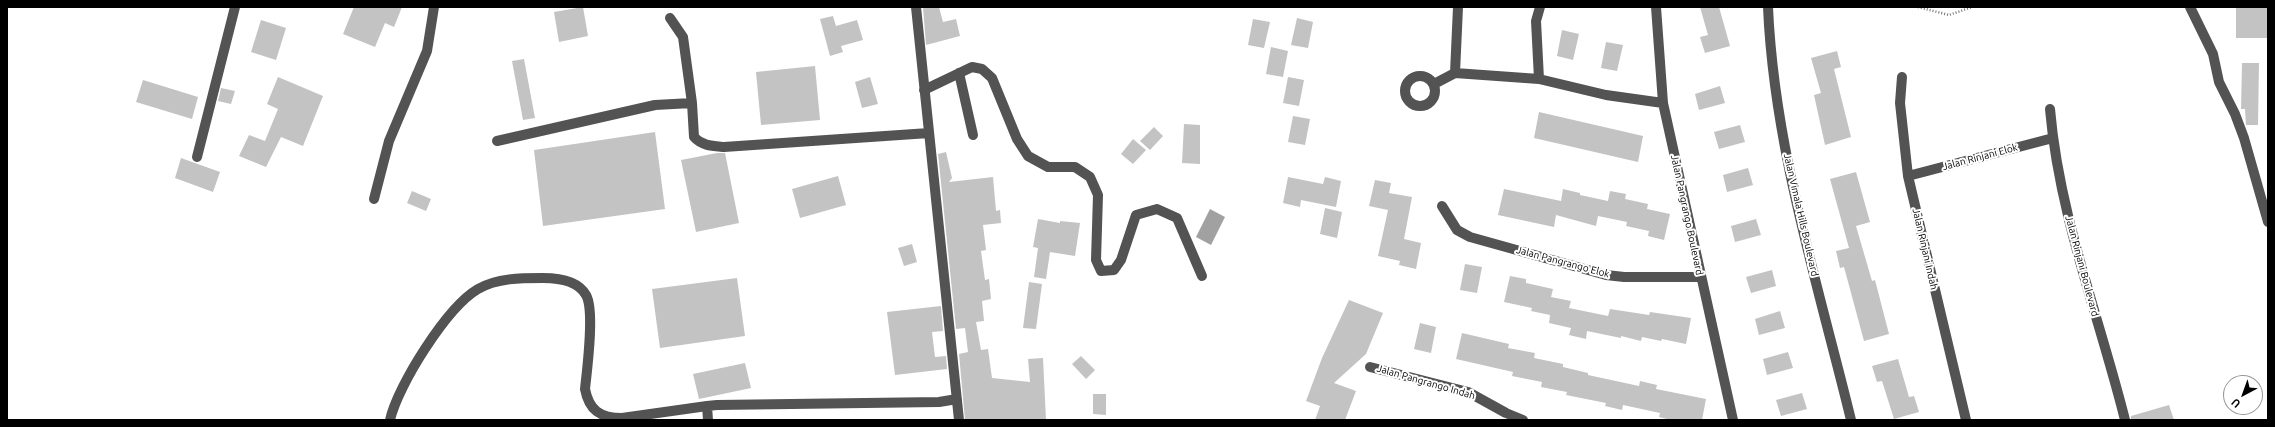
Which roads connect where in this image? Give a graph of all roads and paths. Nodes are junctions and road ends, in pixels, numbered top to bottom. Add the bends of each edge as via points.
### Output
1 (235, 7) edge
2 (434, 7) edge
3 (916, 7) edge
4 (1458, 7) edge
5 (1540, 7) edge
6 (1656, 7) edge
7 (1768, 7) edge
8 (1918, 7) edge
9 (1972, 7) edge
10 (2190, 7) edge
11 (670, 18) dead end
12 (959, 73) junction
13 (1455, 73) junction
14 (1902, 77) dead end
15 (1539, 79) junction
16 (1434, 84) dead end
17 (924, 90) junction
18 (692, 103) junction
19 (1663, 103) junction
20 (2050, 109) dead end
21 (929, 133) junction
22 (973, 135) dead end
23 (2052, 138) junction
24 (497, 141) dead end
25 (197, 157) dead end
26 (1908, 176) junction
27 (374, 199) dead end
28 (1442, 206) dead end
29 (2268, 222) edge
30 (1202, 276) dead end
31 (1700, 277) junction
32 (1370, 367) dead end
33 (957, 399) junction
34 (707, 406) junction
35 (390, 420) edge
36 (708, 420) edge
37 (959, 420) edge
38 (1523, 420) edge
39 (1733, 420) edge
40 (1850, 420) edge
41 (1966, 420) edge
42 (2125, 420) edge

1 - 25 street
2 - 27 street via 427,51 388,140
3 - 17 street
4 - 13 street
5 - 15 street via 1536,21
6 - 19 street, Jalan Pangrango Boulevard
7 - 40 street, Jalan Vimala Hills Boulevard via 1781,127 1800,217
8 - 9 path via 1949,15
10 - 29 street via 2212,54 2219,82 2244,138
11 - 18 street via 683,37
12 - 17 street
12 - 22 street
12 - 30 street via 972,67 982,69 992,78 1017,139 1028,156 1048,167 1075,167 1090,177 1098,195 1096,260 1101,271 1114,270 1121,260 1136,215 1157,209 1176,218
13 - 15 street
13 - 16 street
14 - 26 street, Jalan Rinjani Indah via 1900,103
15 - 19 street via 1606,96
17 - 21 street
18 - 21 street via 694,137 710,146
18 - 24 street via 655,105
19 - 31 street, Jalan Pangrango Boulevard
20 - 23 street, Jalan Rinjani Boulevard
21 - 33 street
23 - 26 street, Jalan Rinjani Elok
23 - 42 street, Jalan Rinjani Boulevard via 2078,258
26 - 41 street, Jalan Rinjani Indah
28 - 31 street, Jalan Pangrango Elok via 1458,230 1470,237 1624,278
31 - 39 street, Jalan Pangrango Boulevard
32 - 38 street, Jalan Pangrango Indah via 1468,392
33 - 34 street via 939,402
33 - 37 street
34 - 35 street via 622,418 610,418 595,411 587,401 585,389 590,312 586,295 572,283 562,279 524,278 488,284 458,305 402,385
34 - 36 street

